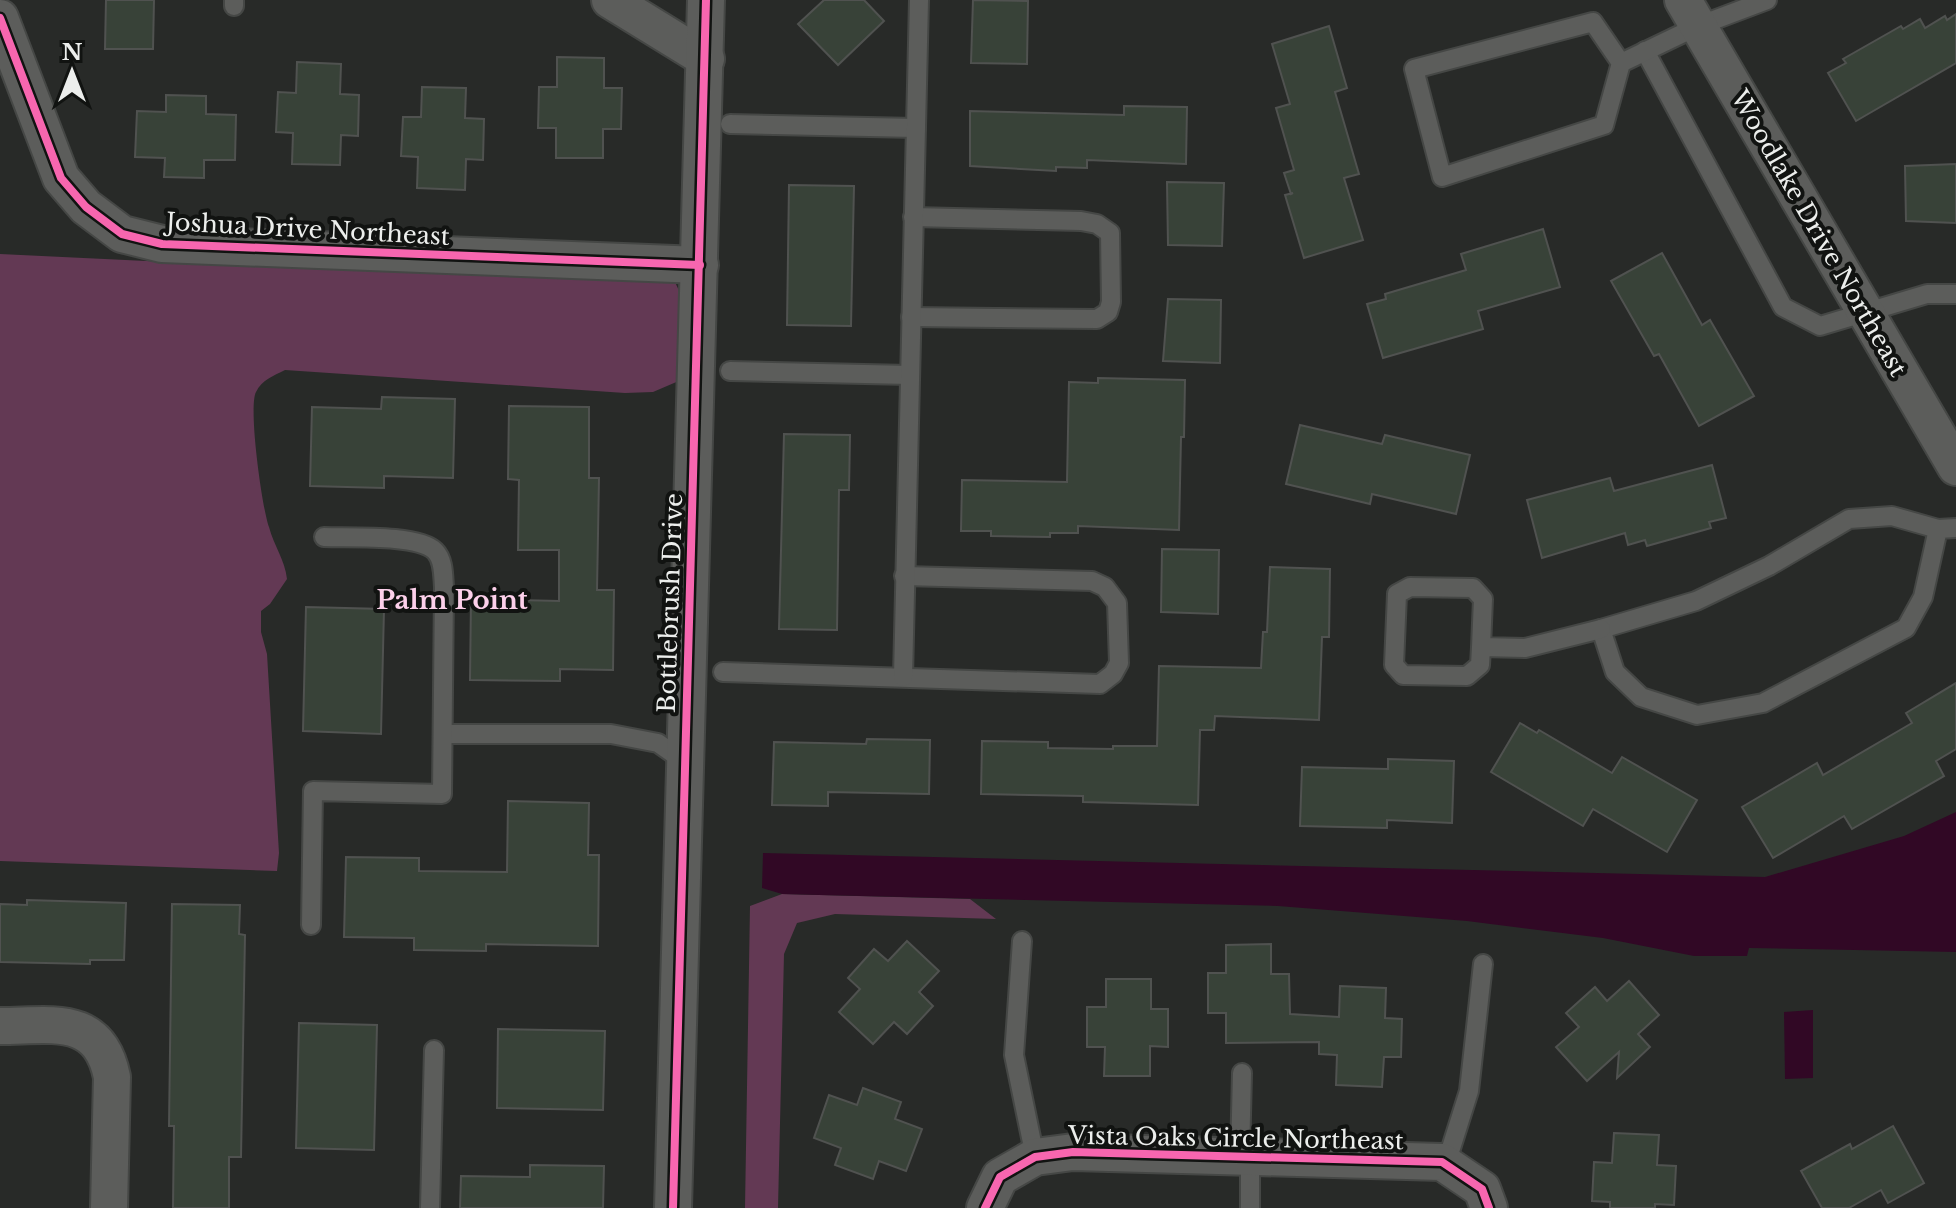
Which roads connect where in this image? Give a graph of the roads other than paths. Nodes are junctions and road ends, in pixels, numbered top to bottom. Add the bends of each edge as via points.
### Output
1 (610, 0) edge
2 (706, 0) edge
3 (919, 0) edge
4 (1767, 0) edge
5 (1690, 13) edge
6 (0, 18) edge
7 (1645, 51) junction
8 (706, 59) junction
9 (1621, 63) junction
10 (730, 124) dead end
11 (916, 128) junction
12 (913, 217) junction
13 (700, 265) junction
14 (1956, 294) edge
15 (1865, 312) junction
16 (911, 317) junction
17 (730, 371) dead end
18 (910, 375) junction
19 (1956, 467) edge
20 (1947, 528) edge
21 (324, 537) dead end
22 (904, 576) junction
23 (1601, 629) junction
24 (1481, 647) junction
25 (723, 672) dead end
26 (903, 677) junction
27 (443, 734) junction
28 (686, 763) junction
29 (311, 925) dead end
30 (1022, 941) dead end
31 (1483, 964) dead end
32 (0, 1026) edge
33 (434, 1050) dead end
34 (1242, 1073) dead end
35 (1035, 1157) junction
36 (1245, 1157) junction
37 (1446, 1164) junction
38 (109, 1208) edge
39 (430, 1208) edge
40 (673, 1208) edge
41 (985, 1208) edge
42 (1250, 1208) edge
43 (1489, 1208) edge

1 - 8 street
2 - 8 street, Bottlebrush Drive
3 - 11 lane
4 - 5 lane
5 - 7 lane
5 - 15 street, Woodlake Drive Northeast
6 - 13 street, Joshua Drive Northeast via 61,178 86,207 122,234 162,244
7 - 9 lane
7 - 15 lane via 1783,307 1820,326
8 - 13 street, Bottlebrush Drive
9 - 9 lane via 1593,22 1414,69 1442,177 1604,125
10 - 11 lane
11 - 12 lane
12 - 16 lane
12 - 16 lane via 1097,224 1110,233 1111,302 1108,312 1097,319
13 - 28 street, Bottlebrush Drive
14 - 15 lane via 1927,294
15 - 19 street, Woodlake Drive Northeast
16 - 18 lane
17 - 18 lane
18 - 22 lane
20 - 23 lane via 1892,516 1849,519 1696,601
20 - 23 lane via 1906,628 1763,703 1697,715 1641,697 1615,672
21 - 27 lane via 421,542 437,552 444,587
22 - 26 lane
22 - 26 lane via 1092,581 1105,587 1117,603 1119,663 1100,684
23 - 24 lane via 1525,648
24 - 24 lane via 1483,599 1473,588 1410,587 1397,594 1394,665 1403,675 1467,676 1480,665
25 - 26 lane
27 - 28 lane via 611,734 658,743
27 - 29 lane via 442,794 313,791
28 - 40 street, Bottlebrush Drive
30 - 35 lane via 1014,1055
31 - 37 lane via 1469,1091
32 - 38 street via 68,1025 90,1034 108,1061
33 - 39 lane
34 - 36 lane
35 - 36 street, Vista Oaks Circle Northeast via 1073,1152
35 - 41 street, Vista Oaks Circle Northeast via 1000,1177
36 - 37 street, Vista Oaks Circle Northeast
36 - 42 lane
37 - 43 street via 1482,1189

